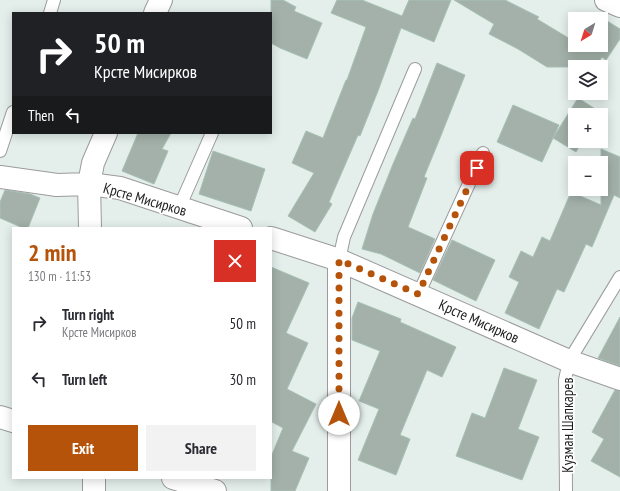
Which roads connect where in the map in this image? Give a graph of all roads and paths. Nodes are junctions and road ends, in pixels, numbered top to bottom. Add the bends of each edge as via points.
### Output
1 (54, 0) edge
2 (161, 0) edge
3 (606, 0) edge
4 (620, 6) edge
5 (50, 12) edge
6 (155, 12) edge
7 (415, 69) dead end
8 (12, 115) edge
9 (106, 134) edge
10 (212, 134) edge
11 (0, 151) edge
12 (483, 154) dead end
13 (0, 177) edge
14 (89, 184) junction
15 (178, 208) junction
16 (90, 227) edge
17 (238, 227) edge
18 (272, 238) edge
19 (339, 260) junction
20 (620, 277) edge
21 (418, 294) junction
22 (569, 361) junction
23 (620, 379) edge
24 (0, 417) edge
25 (12, 421) edge
26 (94, 479) edge
27 (176, 479) edge
28 (94, 491) edge
29 (215, 491) edge
30 (339, 491) edge
31 (566, 491) edge

1 - 5 lane
2 - 6 street
3 - 4 street
7 - 19 lane via 344,237
8 - 11 lane
9 - 14 street
10 - 15 lane
12 - 21 lane
13 - 14 street, Крсте Мисирков via 56,184
14 - 15 street, Крсте Мисирков via 120,188
14 - 16 street
15 - 17 street, Крсте Мисирков
18 - 19 street, Крсте Мисирков
19 - 21 street, Крсте Мисирков
19 - 30 street
20 - 22 lane, Кузман Шапкарев
21 - 22 street, Крсте Мисирков
22 - 23 street, Крсте Мисирков
22 - 31 lane, Кузман Шапкарев via 565,380
24 - 25 street
26 - 28 street
27 - 29 street

